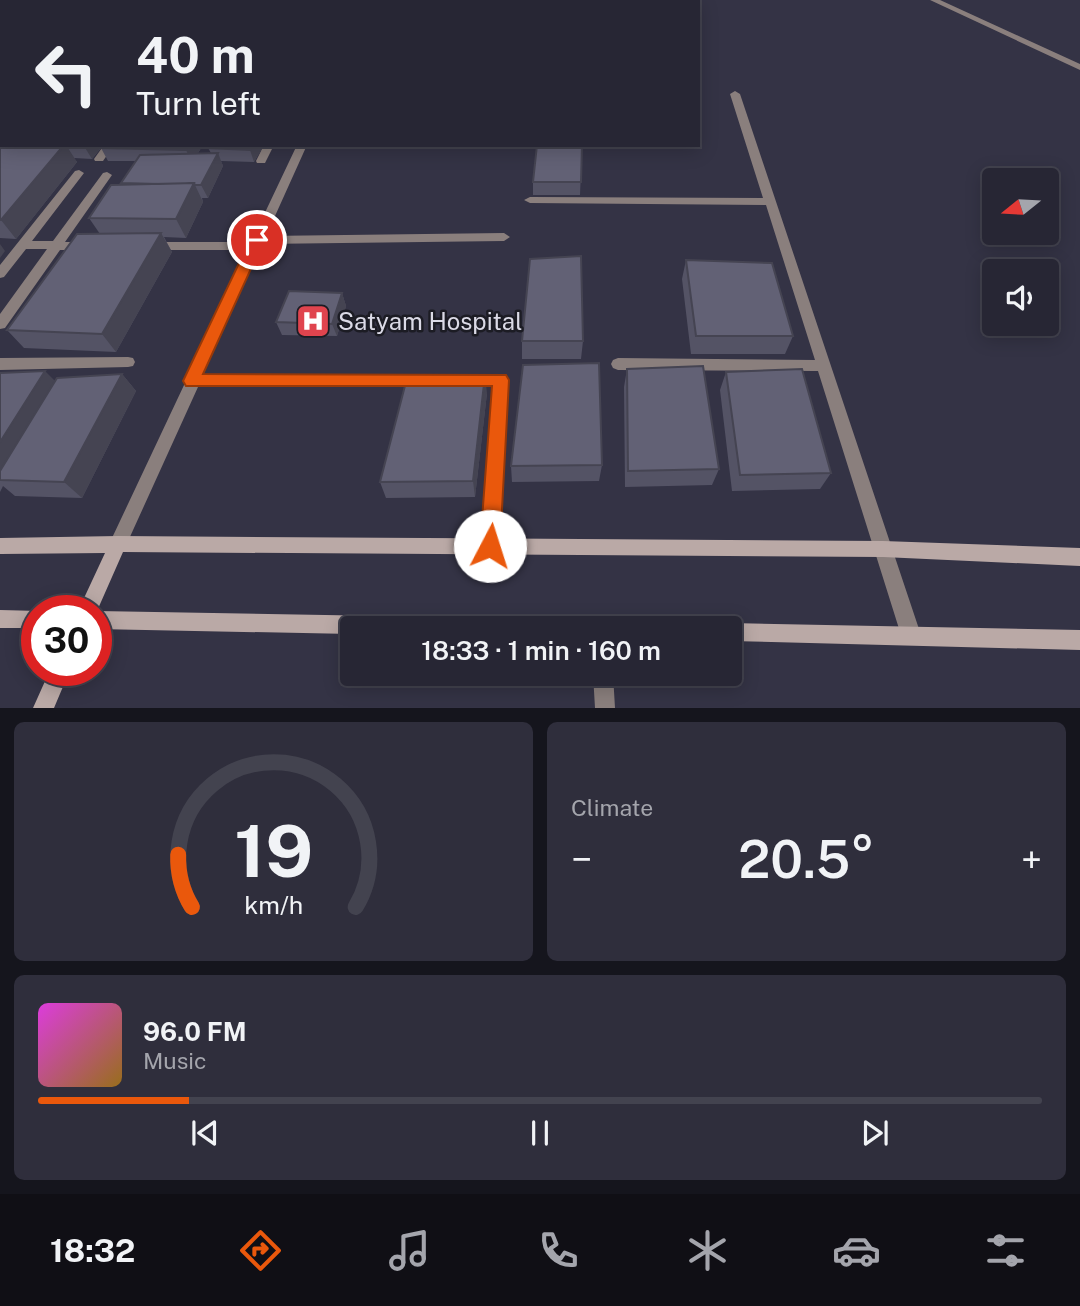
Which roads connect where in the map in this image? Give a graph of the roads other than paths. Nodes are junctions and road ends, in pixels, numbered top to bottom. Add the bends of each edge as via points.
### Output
1 (934, 0) edge
2 (1080, 67) edge
3 (735, 93) dead end
4 (108, 147) edge
5 (268, 147) edge
6 (301, 147) edge
7 (99, 159) edge
8 (261, 160) dead end
9 (79, 173) dead end
10 (107, 175) dead end
11 (530, 200) dead end
12 (771, 202) junction
13 (504, 237) dead end
14 (256, 243) junction
15 (23, 245) junction
16 (57, 246) junction
17 (97, 246) edge
18 (138, 246) edge
19 (0, 274) edge
20 (0, 324) edge
21 (128, 362) dead end
22 (0, 364) edge
23 (618, 364) dead end
24 (823, 366) junction
25 (191, 381) junction
26 (118, 544) junction
27 (0, 546) edge
28 (490, 546) junction
29 (883, 549) junction
30 (1080, 557) edge
31 (94, 595) edge
32 (0, 619) edge
33 (21, 620) edge
34 (112, 620) edge
35 (340, 624) edge
36 (742, 632) edge
37 (911, 635) junction
38 (1080, 640) edge
39 (53, 686) edge
40 (604, 686) edge
41 (43, 708) edge
42 (605, 708) edge

1 - 2 street
3 - 12 street
4 - 7 street
5 - 8 street
6 - 14 street
9 - 15 street
10 - 16 street
11 - 12 street
12 - 24 street
13 - 14 street
14 - 18 street
14 - 25 street
15 - 16 street
15 - 19 street
16 - 17 street
16 - 20 street
21 - 22 street
23 - 24 street
24 - 29 street
25 - 26 street
25 - 28 street via 500,380
26 - 27 street
26 - 28 street
26 - 31 street
28 - 29 street
29 - 30 street
29 - 37 street
32 - 33 street
34 - 35 street
36 - 37 street
37 - 38 street
39 - 41 street
40 - 42 street

